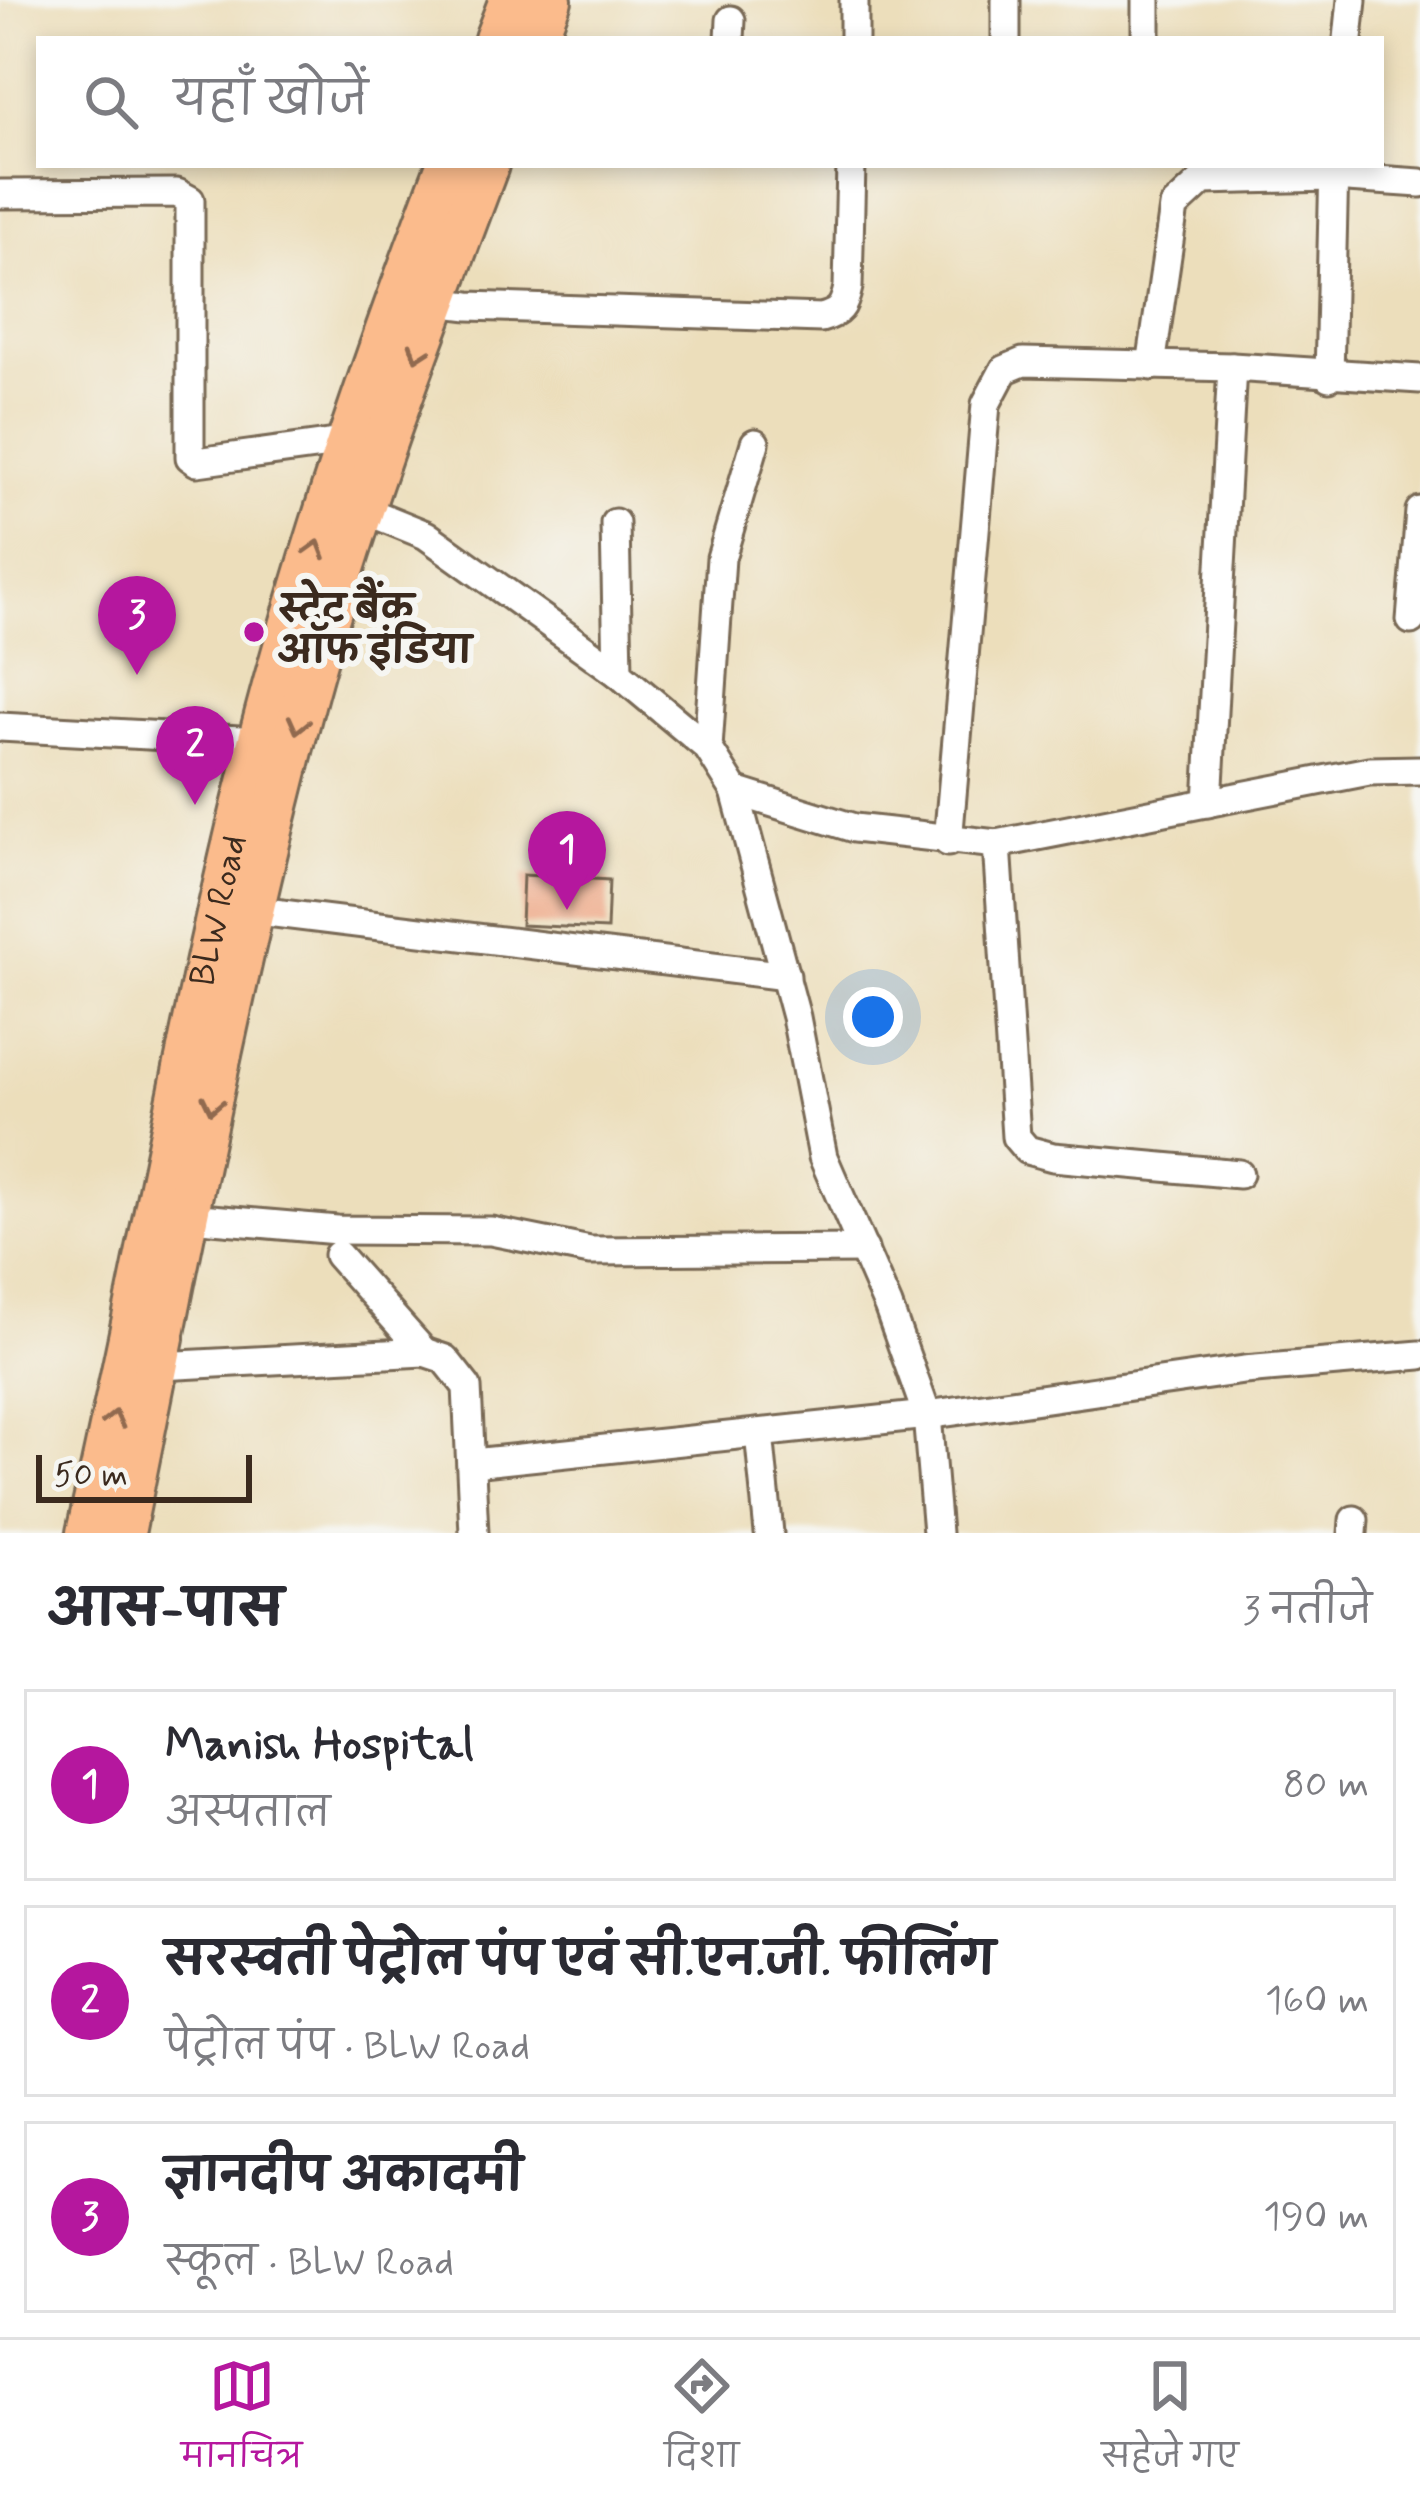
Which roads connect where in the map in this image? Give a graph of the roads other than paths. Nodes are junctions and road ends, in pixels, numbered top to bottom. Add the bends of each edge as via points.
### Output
1 (511, 0) edge
2 (550, 0) edge
3 (854, 0) edge
4 (1006, 0) edge
5 (1145, 0) edge
6 (1352, 0) edge
7 (497, 36) edge
8 (536, 36) edge
9 (854, 36) edge
10 (1006, 36) edge
11 (1146, 36) edge
12 (1348, 36) edge
13 (447, 168) edge
14 (486, 168) edge
15 (851, 168) edge
16 (1333, 171) edge
17 (1420, 183) edge
18 (0, 194) edge
19 (417, 299) junction
20 (1151, 366) junction
21 (1232, 367) junction
22 (1329, 377) junction
23 (1420, 379) edge
24 (351, 441) junction
25 (755, 443) dead end
26 (348, 504) junction
27 (1420, 511) edge
28 (615, 523) dead end
29 (1411, 620) dead end
30 (618, 673) junction
31 (0, 727) edge
32 (260, 741) junction
33 (709, 748) junction
34 (1420, 770) edge
35 (735, 790) junction
36 (1208, 803) junction
37 (948, 842) junction
38 (997, 844) junction
39 (236, 909) junction
40 (786, 976) junction
41 (1239, 1174) dead end
42 (189, 1217) junction
43 (864, 1249) junction
44 (338, 1255) dead end
45 (424, 1352) junction
46 (1420, 1355) edge
47 (141, 1367) junction
48 (927, 1415) junction
49 (759, 1433) junction
50 (473, 1463) junction
51 (88, 1533) edge
52 (123, 1533) edge
53 (474, 1533) edge
54 (769, 1533) edge
55 (937, 1533) edge

1 - 7 main road
2 - 8 main road
3 - 9 street
4 - 10 street
5 - 11 street
6 - 12 street
13 - 19 main road, BLW Road
14 - 19 main road
15 - 19 street via 848,287 835,314
16 - 17 street
16 - 20 street via 1202,179 1186,190 1174,207
16 - 22 street
18 - 24 street via 190,200 190,458
19 - 24 main road, BLW Road
19 -> 26 main road
20 - 21 street
20 - 37 street via 1023,362 993,384
21 - 22 street
21 - 36 street
22 - 23 street
24 - 26 main road, BLW Road
25 - 33 street via 722,558
26 - 30 street via 426,535
32 -> 26 main road, BLW Road
26 -> 39 main road via 300,716
27 - 29 street
28 - 30 street
30 - 33 street
31 - 32 street
32 - 39 main road, BLW Road
33 - 35 street
34 - 36 street via 1370,771
35 - 37 street via 854,827
35 - 40 street
36 - 38 street
37 - 38 street
38 - 41 street via 1016,1137 1027,1150 1053,1156
39 - 40 street
39 -> 42 main road
39 - 47 main road, BLW Road
40 - 43 street via 824,1156
42 - 43 street via 337,1230 491,1231 590,1251
42 - 47 main road
43 - 48 street
44 - 45 street
45 - 47 street
45 - 50 street via 445,1359 467,1387
46 - 48 street via 1244,1370
51 -> 47 main road, BLW Road
47 - 52 main road
48 - 49 street
48 - 55 street
49 - 50 street
49 - 54 street
50 - 53 street

